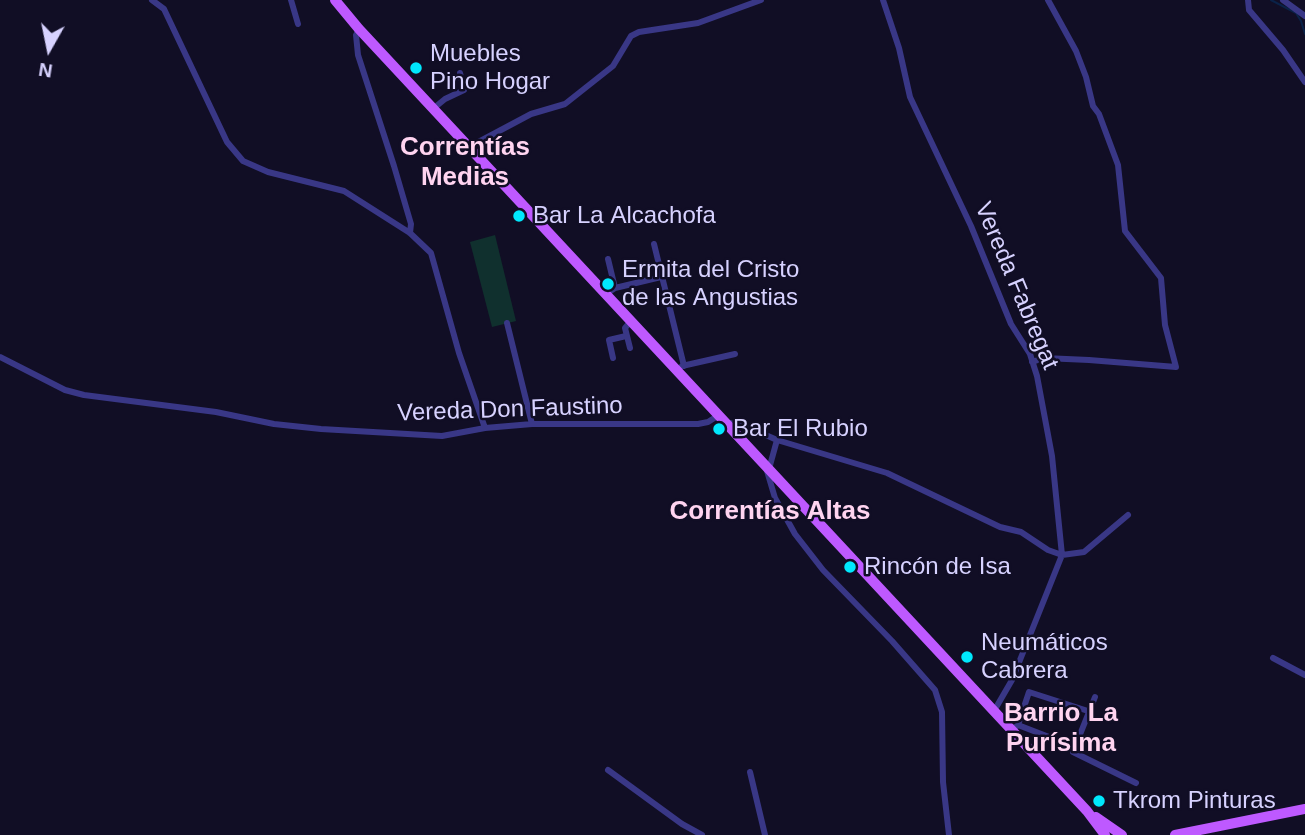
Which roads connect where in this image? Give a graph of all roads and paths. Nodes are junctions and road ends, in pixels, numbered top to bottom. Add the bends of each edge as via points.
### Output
1 (152, 0) edge
2 (290, 0) edge
3 (761, 0) edge
4 (883, 0) edge
5 (1048, 0) edge
6 (1248, 0) edge
7 (1283, 0) edge
8 (335, 3) edge
9 (1305, 16) edge
10 (298, 24) dead end
11 (359, 29) junction
12 (460, 73) dead end
13 (1305, 82) edge
14 (434, 108) junction
15 (469, 147) junction
16 (410, 233) junction
17 (654, 244) dead end
18 (608, 259) dead end
19 (662, 277) junction
20 (611, 291) junction
21 (631, 321) junction
22 (507, 323) dead end
23 (626, 336) junction
24 (629, 348) dead end
25 (735, 354) dead end
26 (0, 357) edge
27 (613, 358) dead end
28 (1032, 362) junction
29 (680, 367) junction
30 (723, 419) junction
31 (532, 424) junction
32 (485, 428) junction
33 (777, 440) junction
34 (767, 468) junction
35 (1128, 515) dead end
36 (1062, 555) junction
37 (1273, 658) dead end
38 (1305, 675) edge
39 (1095, 696) dead end
40 (994, 711) junction
41 (1088, 711) junction
42 (1015, 728) junction
43 (1074, 747) junction
44 (608, 770) dead end
45 (750, 772) dead end
46 (1136, 783) dead end
47 (1305, 809) edge
48 (1087, 811) junction
49 (1211, 830) junction
50 (702, 835) edge
51 (765, 835) edge
52 (949, 835) edge
53 (1105, 835) edge
54 (1122, 835) edge
55 (1175, 835) edge
56 (1196, 835) edge

1 - 16 street via 164,9 227,142 243,161 344,191
2 - 10 street
3 - 15 street via 698,23 631,36 612,66 565,104 531,114
4 - 28 street, Vereda Fabregat via 910,97
5 - 28 street via 1076,51 1118,165 1125,230 1161,278 1165,325 1176,368 1044,358
6 - 13 street via 1249,10
7 - 9 street
8 - 11 main road
11 - 14 main road
11 - 16 street via 358,55
12 - 14 street via 464,90
14 - 15 main road
15 - 20 main road
16 - 32 street via 431,253
17 - 19 street
18 - 20 street
19 - 20 street
19 - 29 street
20 - 21 main road
21 - 23 street
21 - 29 main road
22 - 31 street
23 - 24 street
23 - 27 street via 609,340
25 - 29 street
26 - 32 street, Vereda Don Faustino via 84,396 274,424 434,437
28 - 36 street, Vereda Fabregat via 1052,456
29 - 30 main road
30 - 31 street, Vereda Don Faustino via 698,424
30 - 33 street
30 - 34 main road
31 - 32 street, Vereda Don Faustino
33 - 34 street
33 - 36 street via 897,477
34 - 40 main road
34 - 52 street via 775,498 795,534 935,690 942,712
35 - 36 street via 1084,552
36 - 40 street, Vereda Fabregat via 1012,680
37 - 38 street
39 - 41 street
40 - 42 main road
41 - 42 street via 1029,692
41 - 43 street
42 - 43 street
42 - 48 main road
43 - 46 street via 1073,752
44 - 50 street
45 - 51 street
47 - 49 main road
48 - 53 main road
48 - 54 main road
49 - 55 main road
49 - 56 main road

